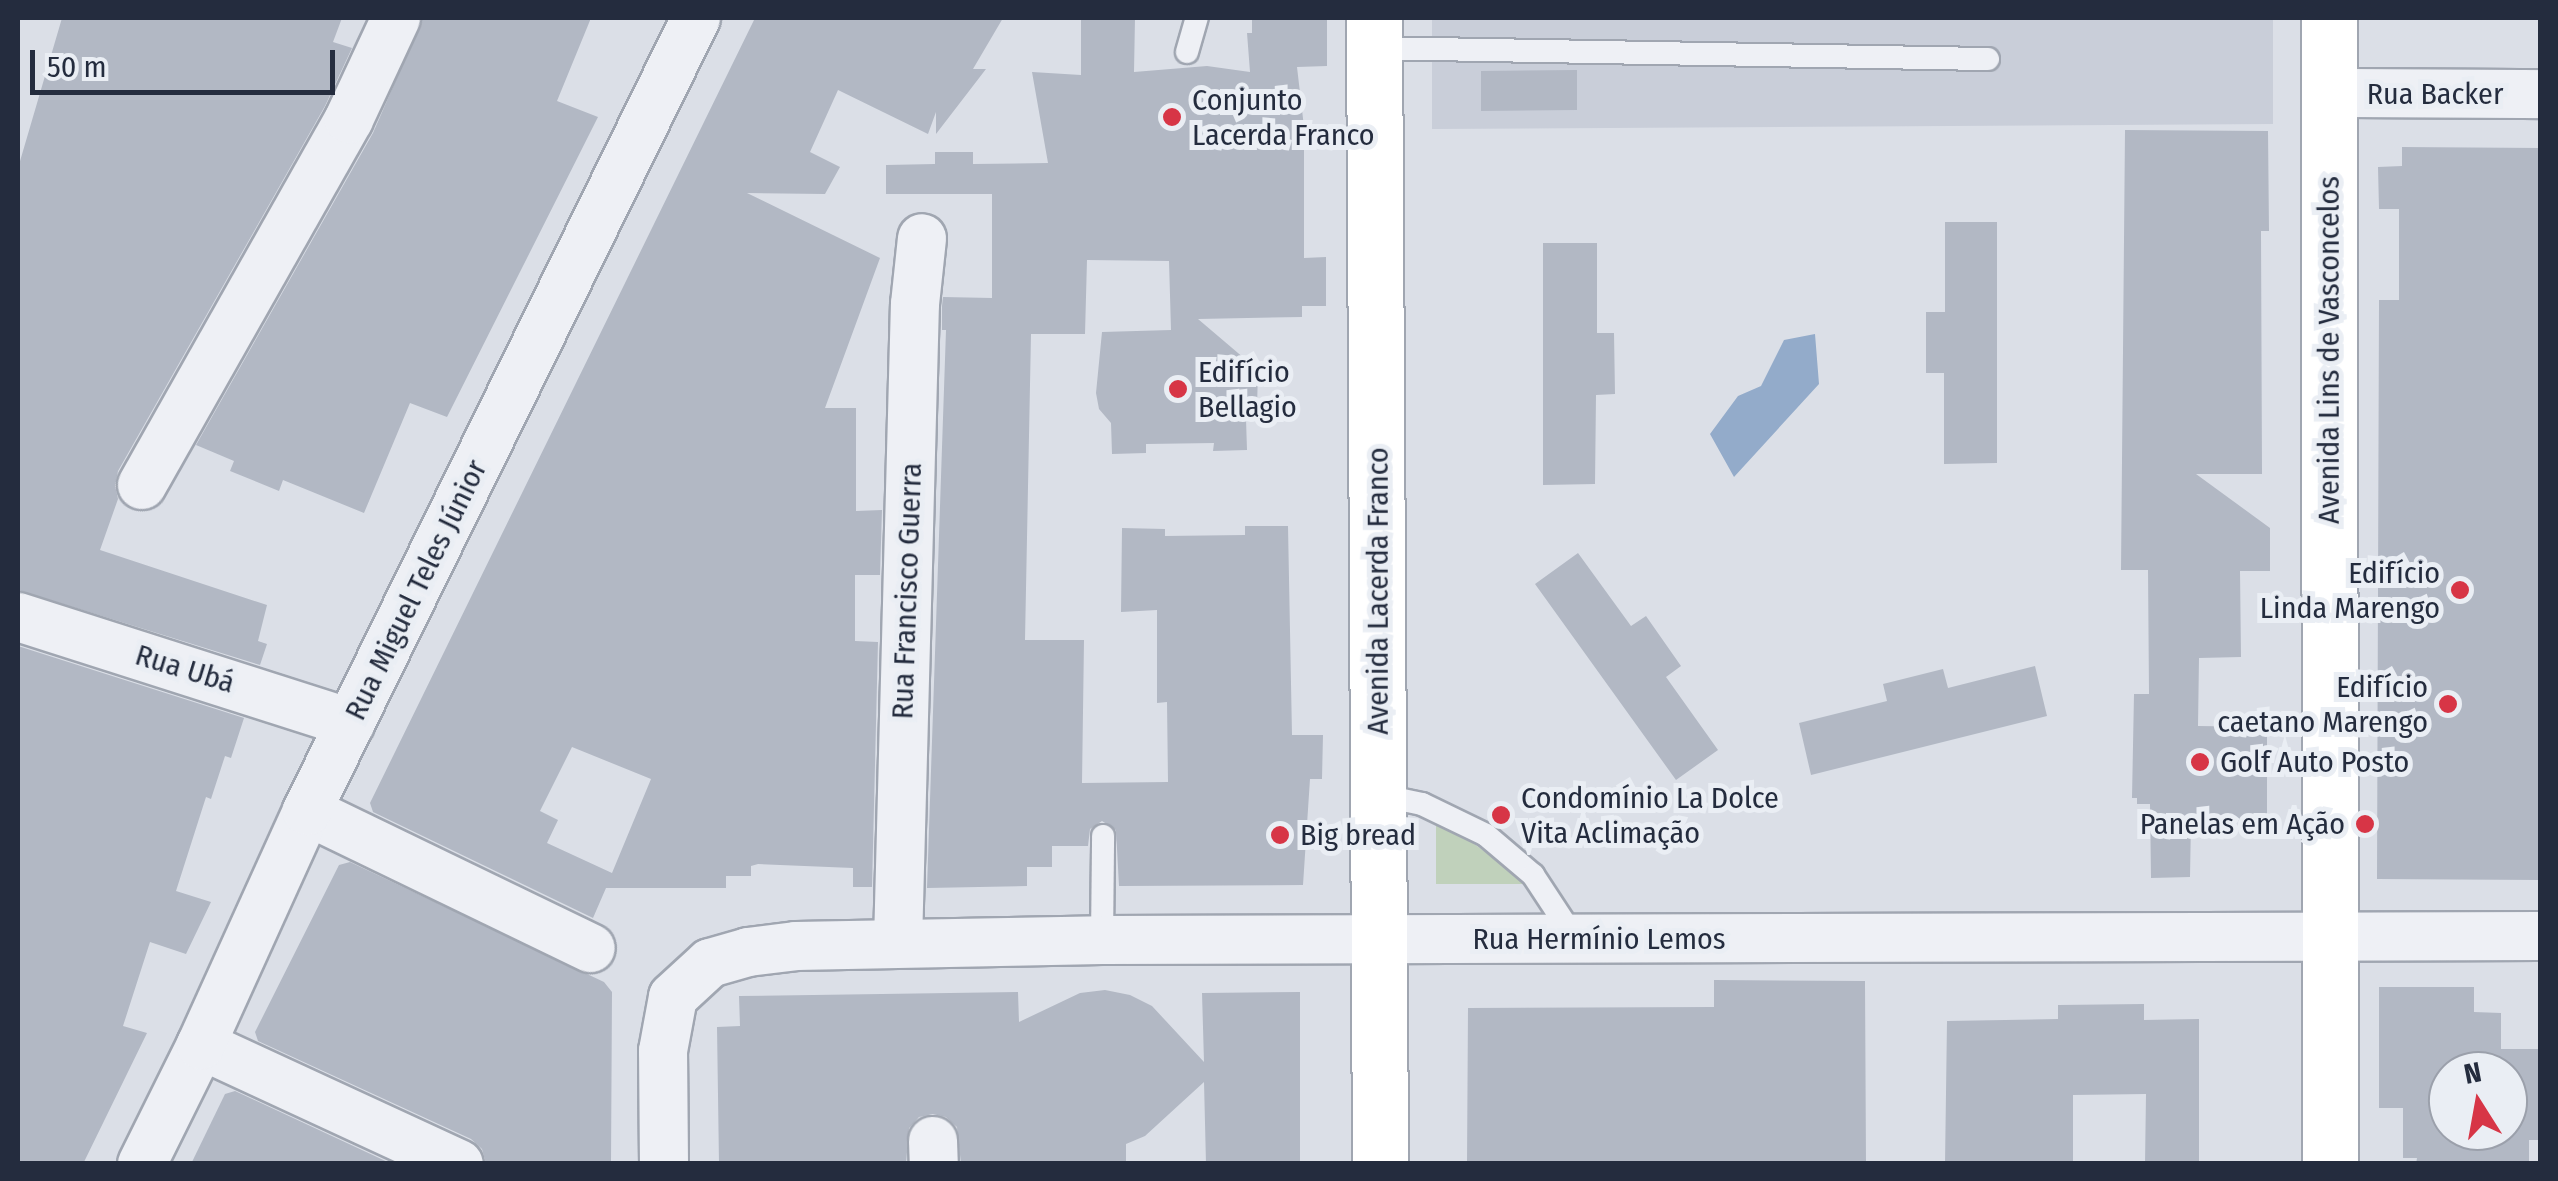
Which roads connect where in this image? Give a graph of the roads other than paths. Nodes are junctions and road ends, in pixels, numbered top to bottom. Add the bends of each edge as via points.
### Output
1 (396, 18) edge
2 (696, 18) edge
3 (1197, 18) edge
4 (2328, 18) edge
5 (1374, 33) edge
6 (1186, 52) dead end
7 (1988, 58) dead end
8 (2330, 94) junction
9 (2540, 94) edge
10 (922, 238) dead end
11 (142, 485) dead end
12 (18, 617) edge
13 (351, 724) junction
14 (1379, 795) junction
15 (306, 811) junction
16 (1103, 836) dead end
17 (2329, 936) junction
18 (2540, 936) edge
19 (1574, 939) junction
20 (1102, 940) junction
21 (1380, 940) junction
22 (898, 943) junction
23 (590, 948) dead end
24 (201, 1045) junction
25 (142, 1164) edge
26 (459, 1164) edge
27 (664, 1164) edge
28 (1380, 1164) edge
29 (2330, 1164) edge

1 - 11 street via 349,119
2 - 13 street, Rua Miguel Teles Júnior
3 - 6 lane
4 - 8 street, Avenida Lins de Vasconcelos
5 - 7 lane
5 - 14 street, Avenida Lacerda Franco
8 - 9 street, Rua Backer
8 - 17 street, Avenida Lins de Vasconcelos
10 - 22 street, Rua Francisco Guerra
12 - 13 street, Rua Ubá
13 - 15 street, Rua Miguel Teles Júnior
14 - 19 lane via 1422,804 1486,835 1534,875
14 - 21 street, Avenida Lacerda Franco
15 - 23 street
15 - 24 street, Rua Miguel Teles Júnior
16 - 20 lane
17 - 18 street, Rua Hermínio Lemos
17 - 19 street, Rua Hermínio Lemos
17 - 29 street, Avenida Lins de Vasconcelos
19 - 21 street, Rua Hermínio Lemos
20 - 21 street, Rua Hermínio Lemos
20 - 22 street, Rua Hermínio Lemos
21 - 28 street, Avenida Lacerda Franco
22 - 27 street, Rua Hermínio Lemos via 748,952 710,962 673,996 663,1051
24 - 25 street, Rua Miguel Teles Júnior
24 - 26 street

